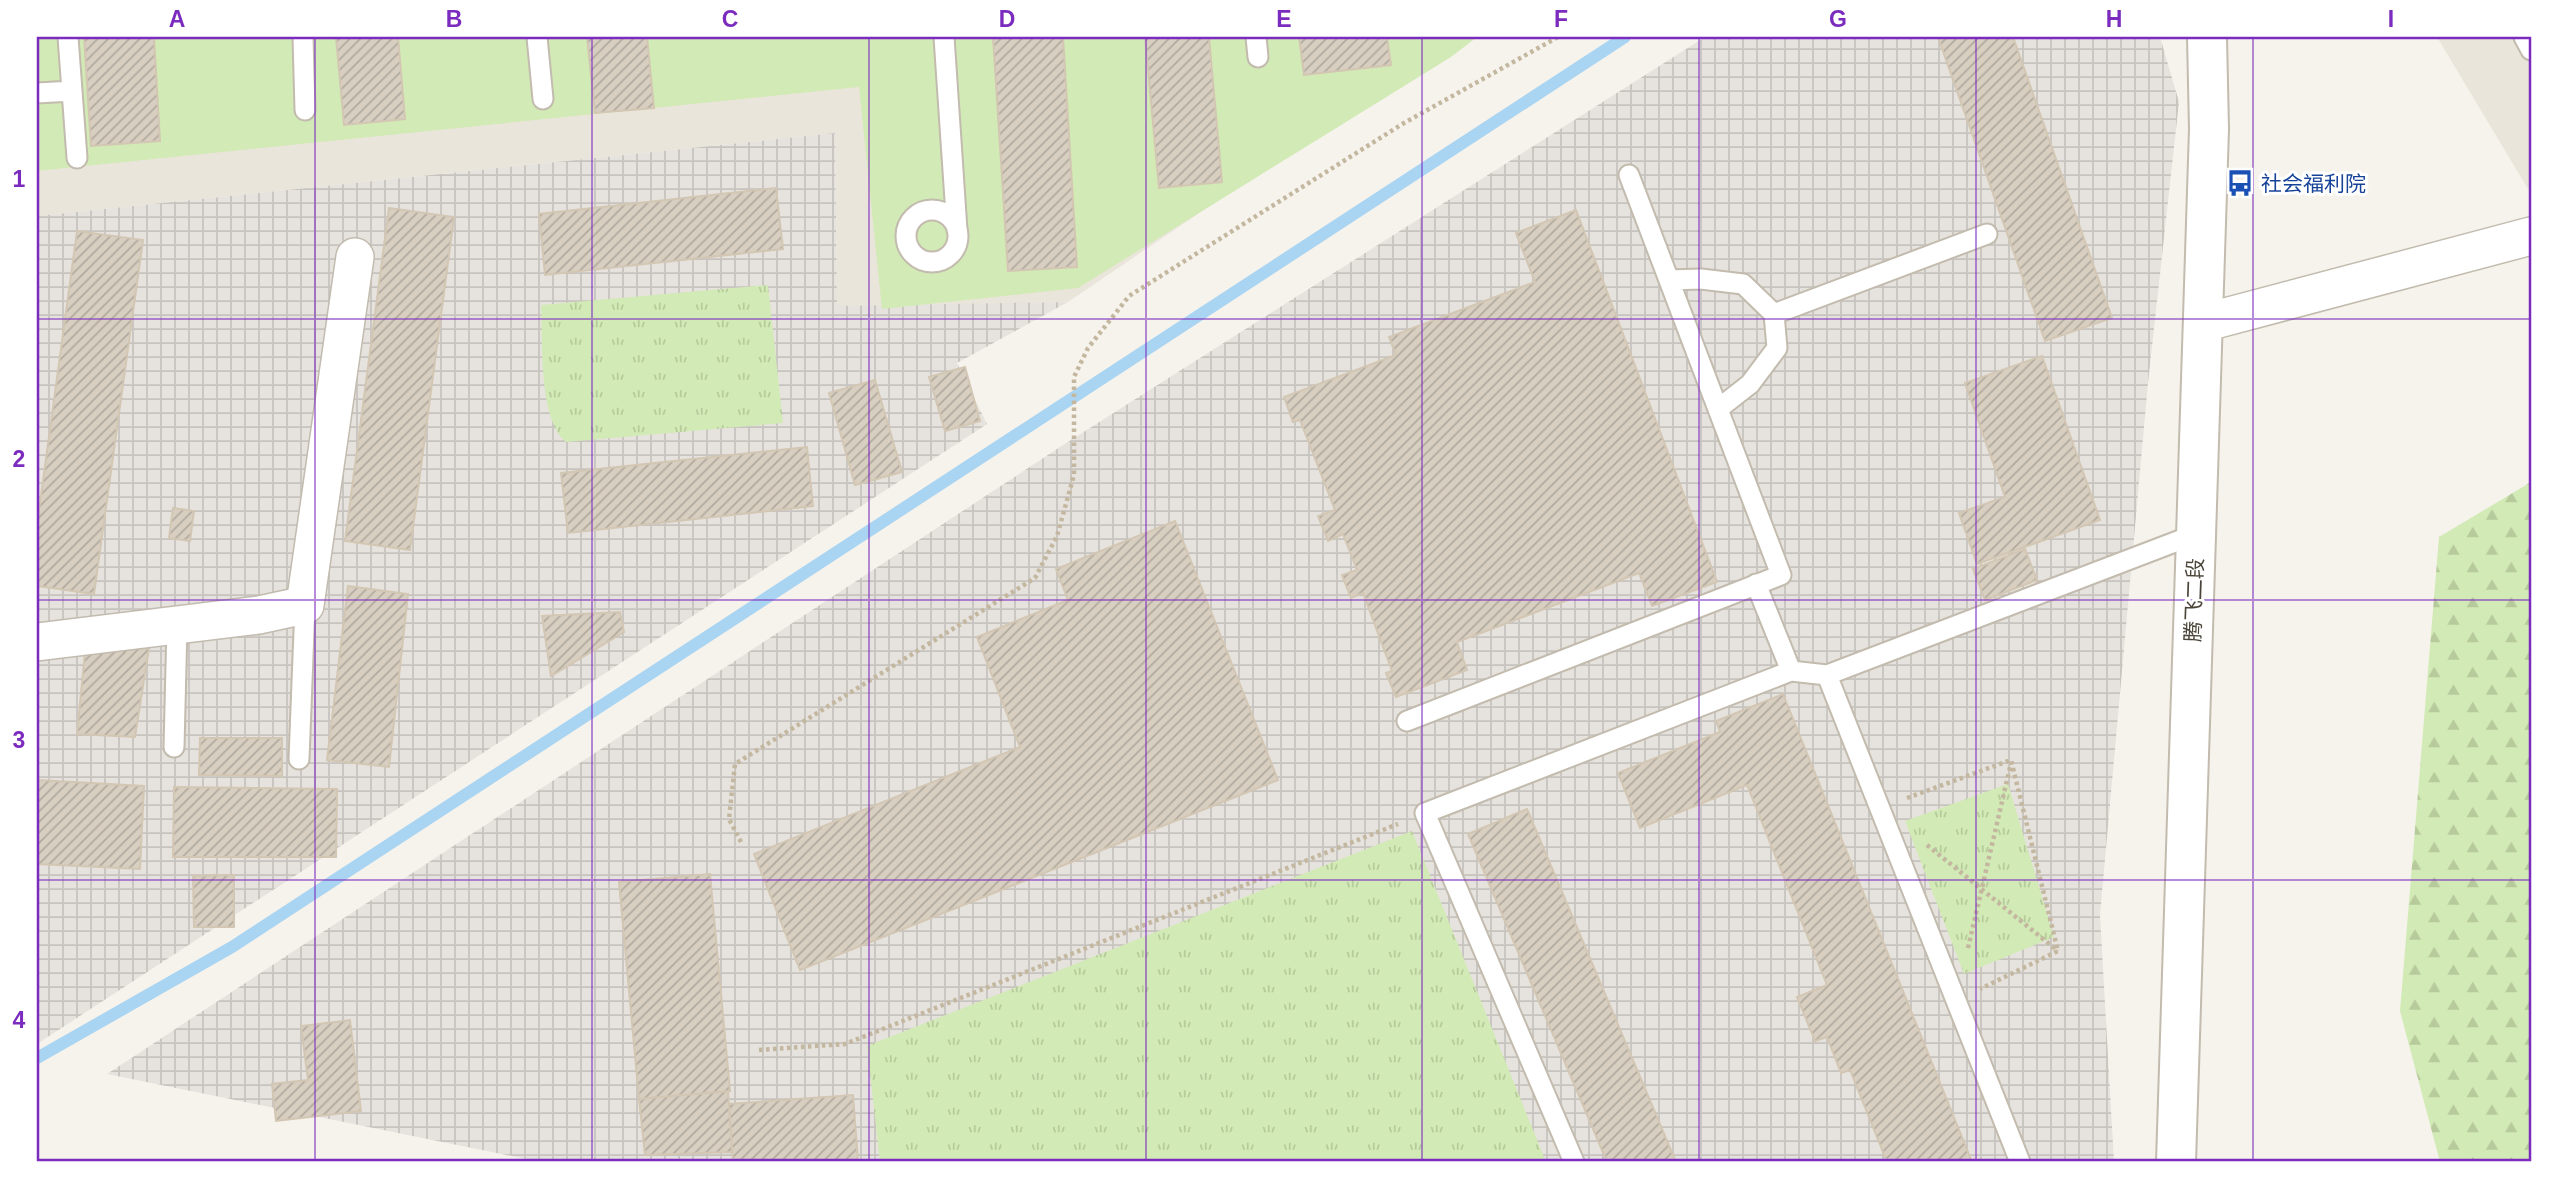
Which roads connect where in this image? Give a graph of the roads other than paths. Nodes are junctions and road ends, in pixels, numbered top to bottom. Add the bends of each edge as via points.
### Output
1 (68, 37) edge
2 (303, 37) edge
3 (537, 37) edge
4 (944, 37) edge
5 (1256, 37) edge
6 (2207, 37) edge
7 (2524, 37) edge
8 (2531, 50) edge
9 (1258, 57) dead end
10 (72, 91) junction
11 (37, 93) edge
12 (543, 99) dead end
13 (305, 110) dead end
14 (77, 158) dead end
15 (1629, 175) dead end
16 (957, 230) dead end
17 (1987, 234) dead end
18 (2531, 236) edge
19 (355, 257) dead end
20 (1669, 280) junction
21 (1774, 314) junction
22 (2203, 323) junction
23 (1718, 409) junction
24 (2196, 534) junction
25 (1756, 584) junction
26 (305, 605) junction
27 (177, 625) junction
28 (37, 642) edge
29 (1791, 671) junction
30 (1827, 675) junction
31 (1407, 721) dead end
32 (174, 747) dead end
33 (299, 759) dead end
34 (1574, 1162) edge
35 (2020, 1162) edge
36 (2176, 1162) edge

1 - 10 lane
2 - 13 lane
3 - 12 lane
4 - 16 lane
5 - 9 lane
6 - 22 street, 腾飞二段
7 - 8 lane
10 - 11 lane
10 - 14 lane
15 - 20 lane
17 - 21 lane
18 - 22 street
19 - 26 street
20 - 21 lane via 1743,284
20 - 23 lane
21 - 23 lane via 1777,348 1750,384
22 - 24 street, 腾飞二段
23 - 25 lane via 1780,575
24 - 30 lane
24 - 36 street, 腾飞二段
25 - 29 lane
25 - 31 lane
26 - 27 street
26 - 33 lane
27 - 28 street
27 - 32 lane
29 - 30 lane
29 - 34 lane via 1425,813
30 - 35 lane

